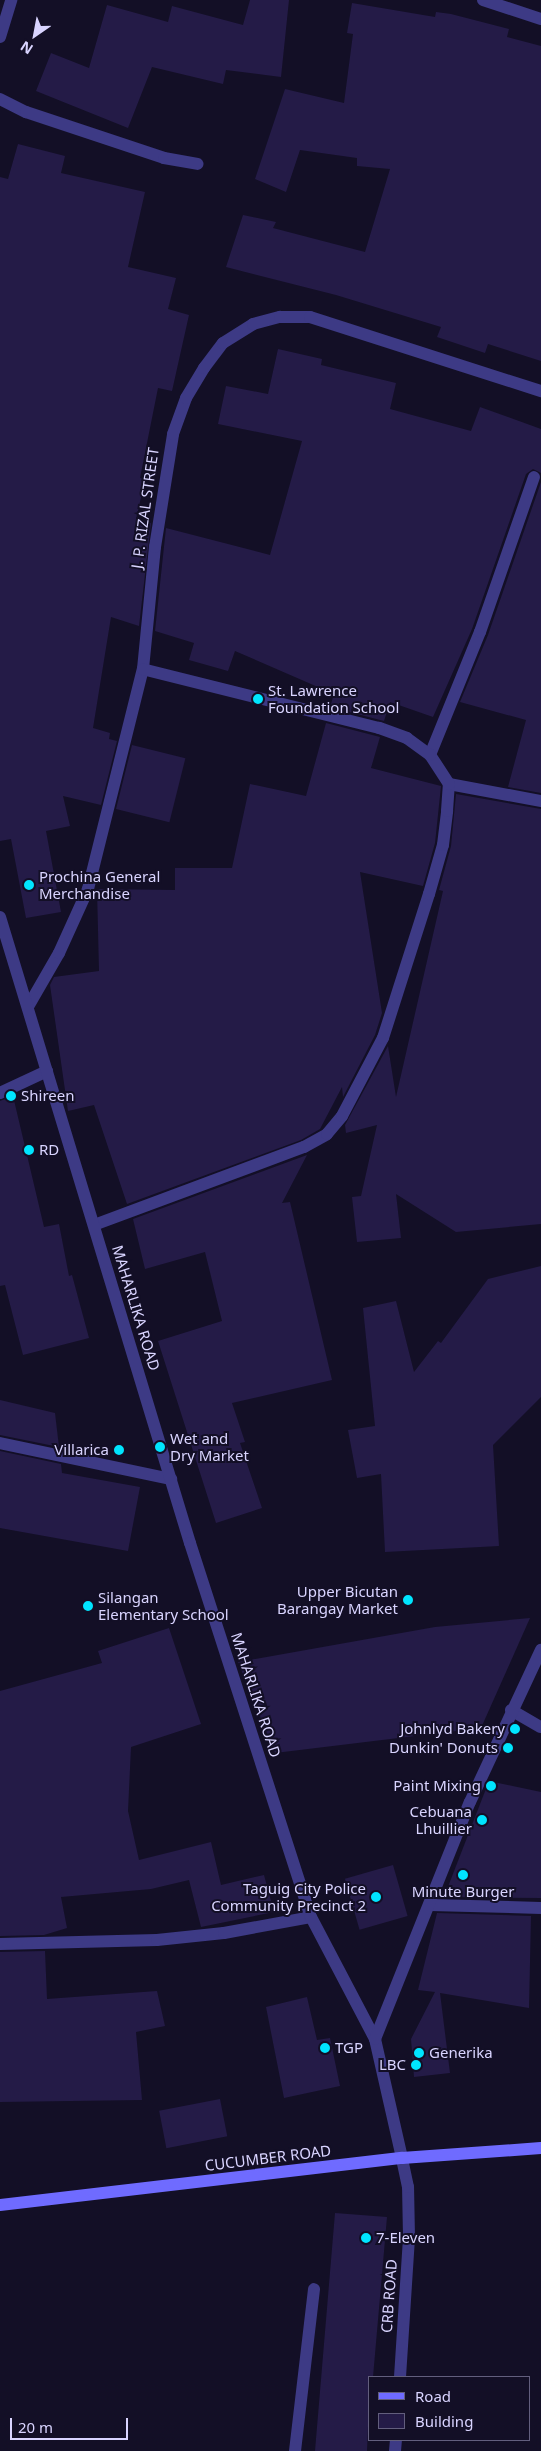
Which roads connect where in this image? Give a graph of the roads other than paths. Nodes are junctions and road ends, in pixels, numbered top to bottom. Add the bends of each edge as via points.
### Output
1 (11, 0) edge
2 (483, 0) edge
3 (541, 19) edge
4 (0, 37) edge
5 (0, 99) edge
6 (197, 164) dead end
7 (541, 391) edge
8 (534, 477) dead end
9 (143, 669) junction
10 (430, 755) junction
11 (449, 784) junction
12 (541, 801) edge
13 (0, 917) edge
14 (29, 1005) junction
15 (47, 1071) junction
16 (0, 1093) edge
17 (94, 1225) junction
18 (0, 1443) edge
19 (171, 1479) junction
20 (541, 1650) edge
21 (511, 1710) junction
22 (541, 1727) edge
23 (430, 1905) junction
24 (541, 1908) edge
25 (311, 1917) junction
26 (0, 1944) edge
27 (375, 2039) junction
28 (541, 2148) edge
29 (402, 2158) junction
30 (0, 2206) edge
31 (314, 2289) dead end
32 (400, 2376) edge
33 (295, 2451) edge

1 - 4 street
2 - 3 street
5 - 6 street via 26,112 164,158
7 - 9 street, J. P. RIZAL STREET via 310,317 280,317 253,324 224,343 186,398 172,434 155,547
8 - 10 street via 480,632
9 - 10 street via 379,728 407,738
9 - 14 street, J. P. RIZAL STREET via 88,889 60,954
10 - 11 street
11 - 12 street
11 - 17 street via 442,845 383,1038 342,1116 327,1134 304,1147
13 - 14 street, MAHARLIKA ROAD
14 - 15 street, MAHARLIKA ROAD
15 - 16 street
15 - 17 street, MAHARLIKA ROAD
17 - 19 street, MAHARLIKA ROAD
18 - 19 street
19 - 25 street, MAHARLIKA ROAD
20 - 21 street
21 - 22 street
21 - 23 street via 470,1802
23 - 24 street
23 - 27 street
25 - 26 street via 224,1933 157,1940
25 - 27 street, MAHARLIKA ROAD
27 - 29 street, MAHARLIKA ROAD
28 - 29 main road, CUCUMBER ROAD
29 - 30 main road, CUCUMBER ROAD
29 - 32 street, CRB ROAD via 408,2187 409,2237
31 - 33 street

